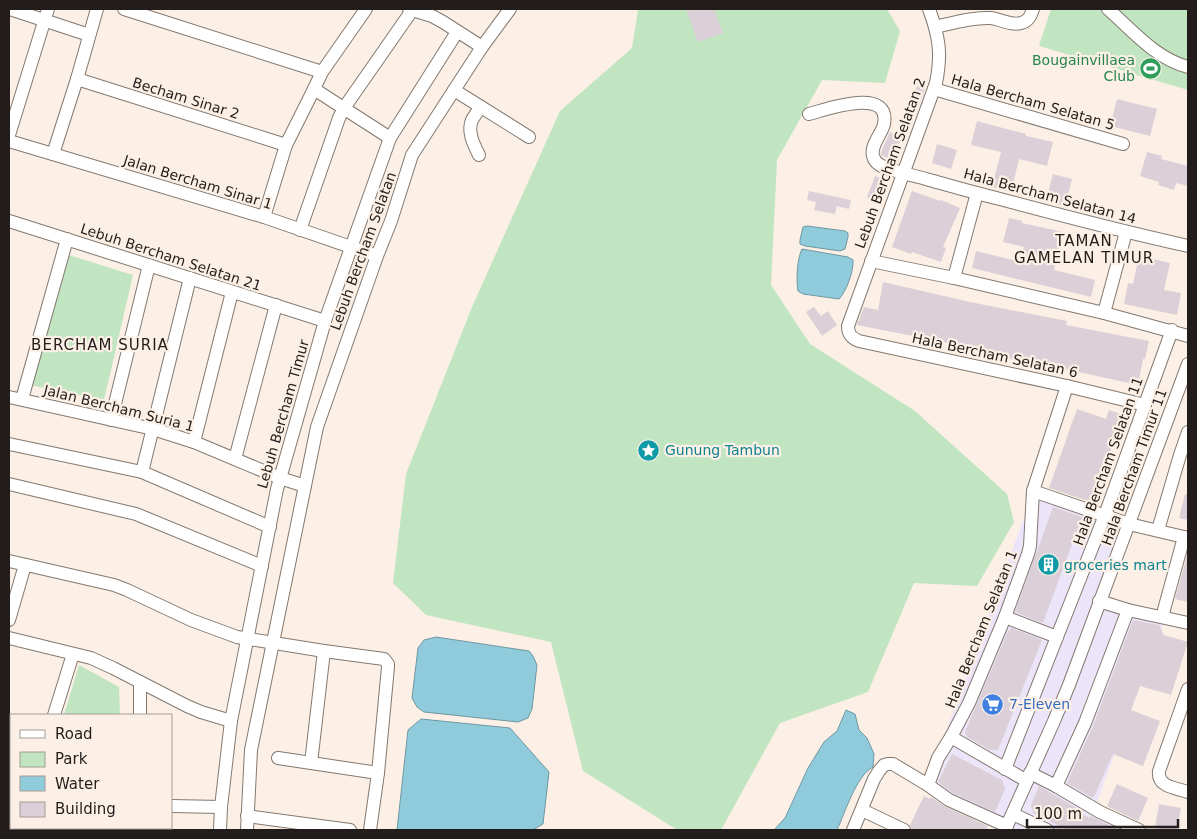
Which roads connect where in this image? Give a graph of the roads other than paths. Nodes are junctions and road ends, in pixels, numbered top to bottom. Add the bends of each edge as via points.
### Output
1 (10, 9) edge
2 (97, 9) edge
3 (124, 9) edge
4 (366, 9) edge
5 (411, 9) edge
6 (510, 9) edge
7 (928, 9) edge
8 (1033, 9) edge
9 (1108, 9) edge
10 (47, 14) edge
11 (936, 27) junction
12 (457, 32) junction
13 (89, 35) junction
14 (482, 47) junction
15 (1188, 67) edge
16 (322, 72) junction
17 (76, 80) junction
18 (314, 89) junction
19 (934, 89) junction
20 (454, 90) junction
21 (480, 107) junction
22 (344, 108) junction
23 (808, 114) dead end
24 (9, 136) edge
25 (529, 137) dead end
26 (390, 138) junction
27 (9, 141) edge
28 (1122, 144) dead end
29 (286, 145) junction
30 (53, 154) junction
31 (479, 155) dead end
32 (904, 173) junction
33 (977, 193) junction
34 (264, 217) junction
35 (9, 221) edge
36 (300, 230) junction
37 (1126, 232) junction
38 (67, 240) junction
39 (1188, 246) edge
40 (351, 248) junction
41 (377, 256) junction
42 (871, 262) junction
43 (149, 265) junction
44 (190, 278) junction
45 (954, 278) junction
46 (232, 292) junction
47 (276, 305) junction
48 (1104, 313) junction
49 (325, 321) junction
50 (848, 326) joint
51 (1172, 330) junction
52 (1188, 336) edge
53 (1188, 364) edge
54 (1067, 386) junction
55 (9, 397) edge
56 (22, 399) junction
57 (1145, 405) junction
58 (111, 420) junction
59 (152, 429) junction
60 (1188, 432) edge
61 (194, 442) junction
62 (9, 444) edge
63 (1184, 456) edge
64 (235, 459) junction
65 (142, 472) junction
66 (280, 478) junction
67 (9, 484) edge
68 (305, 486) junction
69 (1033, 491) junction
70 (1105, 515) junction
71 (1129, 524) junction
72 (270, 527) junction
73 (1158, 530) junction
74 (1186, 538) edge
75 (9, 562) edge
76 (25, 565) junction
77 (262, 566) junction
78 (1100, 601) junction
79 (1128, 610) junction
80 (1005, 617) junction
81 (1162, 617) junction
82 (9, 620) edge
83 (1188, 623) edge
84 (1057, 637) junction
85 (9, 638) edge
86 (248, 638) junction
87 (273, 643) junction
88 (324, 651) junction
89 (73, 654) junction
90 (140, 682) junction
91 (1188, 689) edge
92 (1185, 709) edge
93 (54, 714) edge
94 (140, 714) edge
95 (231, 721) junction
96 (951, 737) junction
97 (278, 758) dead end
98 (312, 764) junction
99 (1005, 769) junction
100 (378, 773) junction
101 (1029, 777) junction
102 (928, 785) junction
103 (1056, 786) junction
104 (1188, 792) edge
105 (172, 806) edge
106 (221, 807) junction
107 (862, 810) junction
108 (1012, 814) junction
109 (247, 816) junction
110 (1006, 828) edge
111 (220, 830) edge
112 (247, 830) edge
113 (350, 830) edge
114 (370, 830) edge
115 (853, 830) edge
116 (904, 830) edge
117 (1047, 830) edge
118 (1139, 830) edge

1 - 10 street
2 - 13 street
3 - 16 street
4 - 16 street
5 - 12 street via 432,16
5 - 22 street
6 - 14 street, Lebuh Bercham Selatan
7 - 11 street, Lebuh Bercham Selatan 2
8 - 11 street via 1028,20 1020,24 980,18
9 - 15 street via 1153,49
10 - 13 street
10 - 24 street
11 - 19 street, Lebuh Bercham Selatan 2 via 940,54
12 - 14 street
12 - 26 street, Lebuh Bercham Timur
13 - 17 street
14 - 20 street, Lebuh Bercham Selatan
16 - 18 street
17 - 29 street, Becham Sinar 2
17 - 30 street
18 - 22 street
18 - 29 street
19 - 28 street, Hala Bercham Selatan 5
19 - 32 street, Lebuh Bercham Selatan 2
20 - 21 street
20 - 41 street, Lebuh Bercham Selatan via 412,155 392,222
21 - 25 street
21 - 31 street via 471,127 472,140
22 - 26 street
22 - 36 street
23 - 32 street, Hala Bercham Selatan 14 via 848,104 879,106 884,124 872,151 873,157 877,163
26 - 40 street, Lebuh Bercham Timur
27 - 30 street, Jalan Bercham Sinar 1
29 - 34 street
30 - 34 street, Jalan Bercham Sinar 1
32 - 33 street, Hala Bercham Selatan 14
32 - 42 street, Lebuh Bercham Selatan 2
33 - 37 street, Hala Bercham Selatan 14
33 - 45 street
34 - 36 street, Jalan Bercham Sinar 1
35 - 38 street, Lebuh Bercham Selatan 21
36 - 40 street, Jalan Bercham Sinar 1
37 - 39 street, Hala Bercham Selatan 14
37 - 48 street
38 - 43 street, Lebuh Bercham Selatan 21
38 - 56 street
40 - 41 street, Jalan Bercham Sinar 1
40 - 49 street, Lebuh Bercham Timur
41 - 68 street, Lebuh Bercham Selatan via 317,427
42 - 45 street
42 - 50 street, Lebuh Bercham Selatan 2
43 - 44 street, Lebuh Bercham Selatan 21
43 - 58 street
44 - 46 street, Lebuh Bercham Selatan 21
44 - 59 street
45 - 48 street
46 - 47 street, Lebuh Bercham Selatan 21
46 - 61 street
47 - 49 street, Lebuh Bercham Selatan 21
47 - 64 street
48 - 51 street
49 - 66 street, Lebuh Bercham Timur
50 - 54 street, Hala Bercham Selatan 6 via 850,335 859,341
51 - 52 street
51 - 57 street, Hala Bercham Selatan 11
53 - 71 street, Hala Bercham Timur 11
54 - 57 street, Hala Bercham Selatan 6
54 - 69 street, Hala Bercham Selatan 1
55 - 56 street, Jalan Bercham Suria 1
56 - 58 street, Jalan Bercham Suria 1
57 - 70 street, Hala Bercham Selatan 11
58 - 59 street, Jalan Bercham Suria 1
59 - 61 street, Jalan Bercham Suria 1
59 - 65 street
60 - 63 street
61 - 64 street, Jalan Bercham Suria 1
62 - 65 street
63 - 73 street
64 - 66 street, Jalan Bercham Suria 1
65 - 72 street
66 - 68 street, Jalan Bercham Suria 1
66 - 72 street, Lebuh Bercham Timur
67 - 77 street via 136,514
68 - 87 street, Lebuh Bercham Selatan
69 - 70 street
69 - 80 street, Hala Bercham Selatan 1 via 1030,546
70 - 71 street
70 - 84 street, Hala Bercham Selatan 11
71 - 73 street
71 - 78 street, Hala Bercham Timur 11
72 - 77 street, Lebuh Bercham Timur
73 - 74 street
74 - 81 street
75 - 76 street
76 - 82 street
76 - 86 street via 114,585 206,626
77 - 86 street, Lebuh Bercham Timur
78 - 79 street
78 - 101 street, Hala Bercham Timur 11 via 1069,685
79 - 81 street
79 - 103 street via 1085,723
80 - 84 street
80 - 96 street, Hala Bercham Selatan 1
81 - 83 street
84 - 99 street, Hala Bercham Selatan 11
85 - 89 street
86 - 87 street
86 - 95 street, Lebuh Bercham Timur
87 - 88 street
87 - 109 street via 251,750
88 - 98 street
88 - 100 street via 381,658 388,664
89 - 90 street via 101,662
89 - 93 street
90 - 94 street
90 - 95 street via 201,712
91 - 92 street
92 - 104 street via 1158,775 1163,784
95 - 106 street, Lebuh Bercham Timur
96 - 99 street
96 - 102 street, Hala Bercham Selatan 1 via 938,758
97 - 98 street
98 - 100 street
99 - 101 street
100 - 114 street
101 - 103 street
101 - 108 street, Hala Bercham Timur 11
102 - 107 street via 893,764 884,765 874,779
102 - 110 street via 949,800
103 - 118 street
105 - 106 street
106 - 111 street, Lebuh Bercham Timur
107 - 115 street
107 - 116 street
108 - 110 street, Hala Bercham Timur 11
108 - 117 street
109 - 112 street
109 - 113 street

